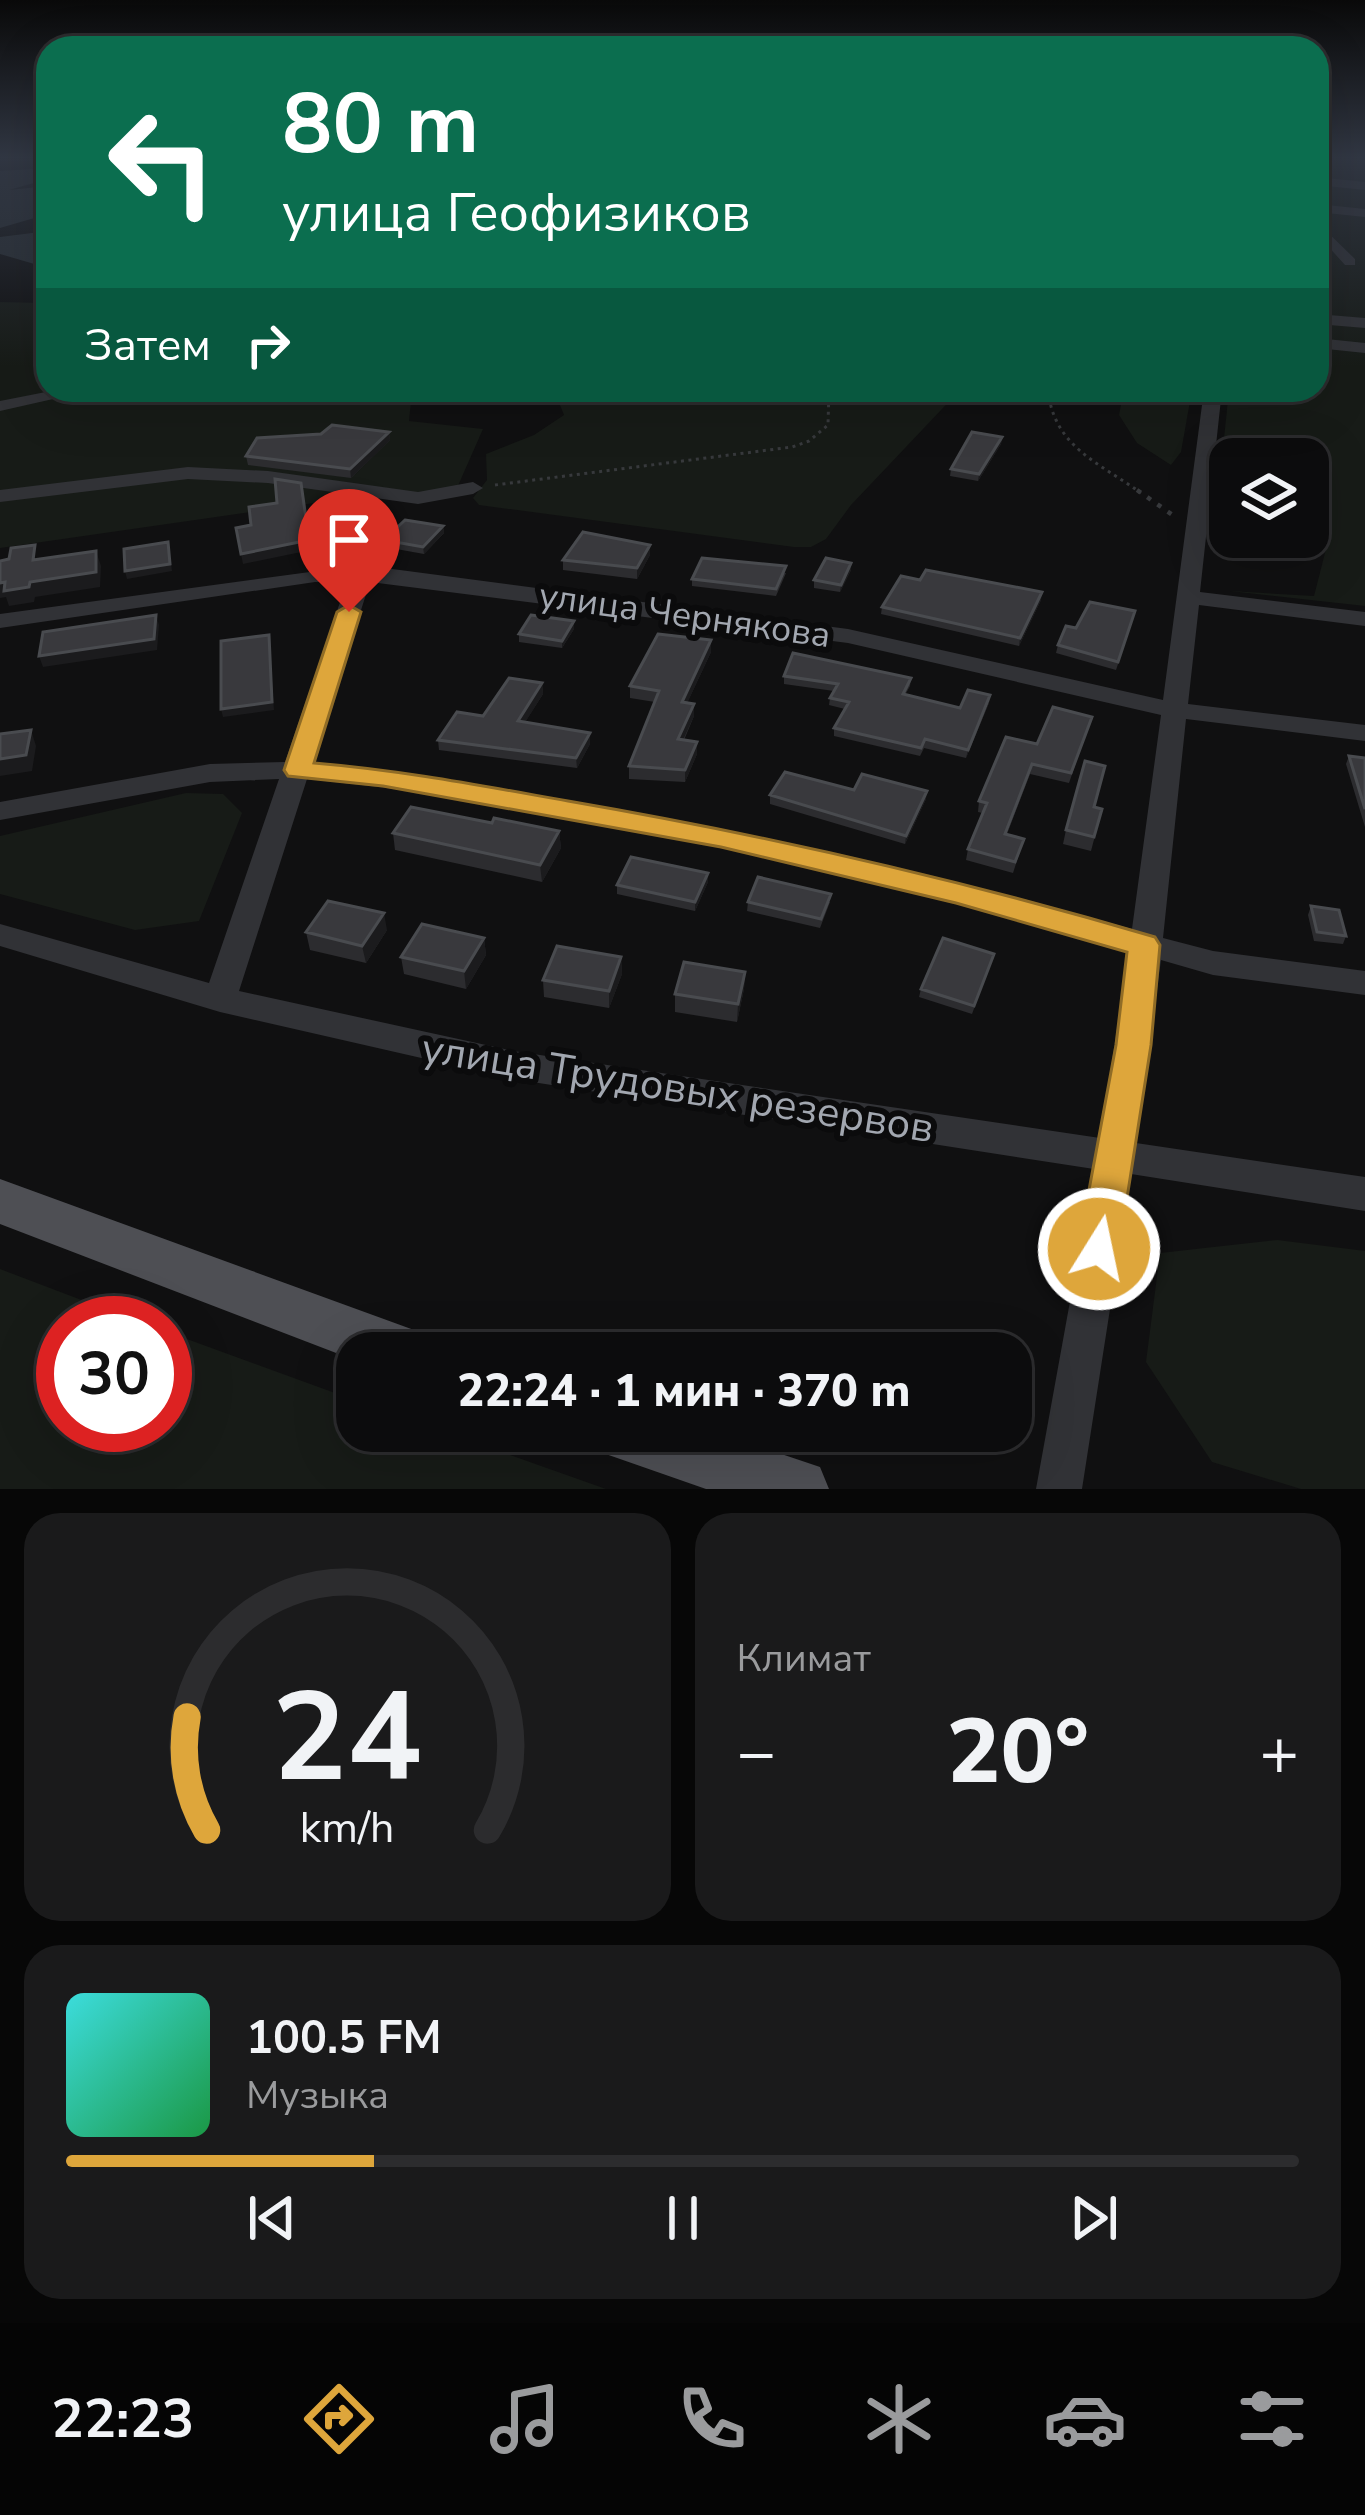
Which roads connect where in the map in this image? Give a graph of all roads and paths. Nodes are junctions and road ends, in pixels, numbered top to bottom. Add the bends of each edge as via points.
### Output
1 (1329, 237) edge
2 (1357, 262) edge
3 (1329, 320) edge
4 (1365, 323) edge
5 (1329, 344) edge
6 (1365, 348) edge
7 (36, 399) edge
8 (829, 402) edge
9 (1049, 402) edge
10 (1212, 402) edge
11 (0, 406) edge
12 (473, 488) joint
13 (0, 496) edge
14 (1197, 523) junction
15 (362, 572) junction
16 (1188, 597) junction
17 (1365, 619) edge
18 (0, 621) edge
19 (1173, 710) junction
20 (1365, 733) edge
21 (298, 770) junction
22 (0, 811) edge
23 (0, 935) edge
24 (1144, 945) junction
25 (1365, 983) edge
26 (220, 999) junction
27 (1115, 1157) junction
28 (1365, 1194) edge
29 (0, 1202) edge
30 (349, 1332) edge
31 (685, 1452) edge
32 (799, 1489) edge
33 (1059, 1489) edge

1 - 2 street
3 - 4 street
5 - 6 street
7 - 11 street
8 - 12 path via 828,424 792,447
9 - 14 path via 1069,442 1164,513
10 - 14 street
12 - 13 street via 418,498 188,473
14 - 16 street
15 - 18 street, улица Чернякова
15 - 19 street, улица Чернякова via 848,636
15 - 21 street
16 - 17 street
16 - 19 street
19 - 20 street, улица Чернякова
19 - 24 street
21 - 22 street via 210,773
21 - 24 street via 721,837
21 - 26 street
23 - 26 street, улица Трудовых резервов
24 - 25 street via 1213,963
24 - 27 street
26 - 27 street, улица Трудовых резервов via 513,1065
27 - 28 street, улица Трудовых резервов
27 - 33 street
29 - 30 main road
31 - 32 main road

